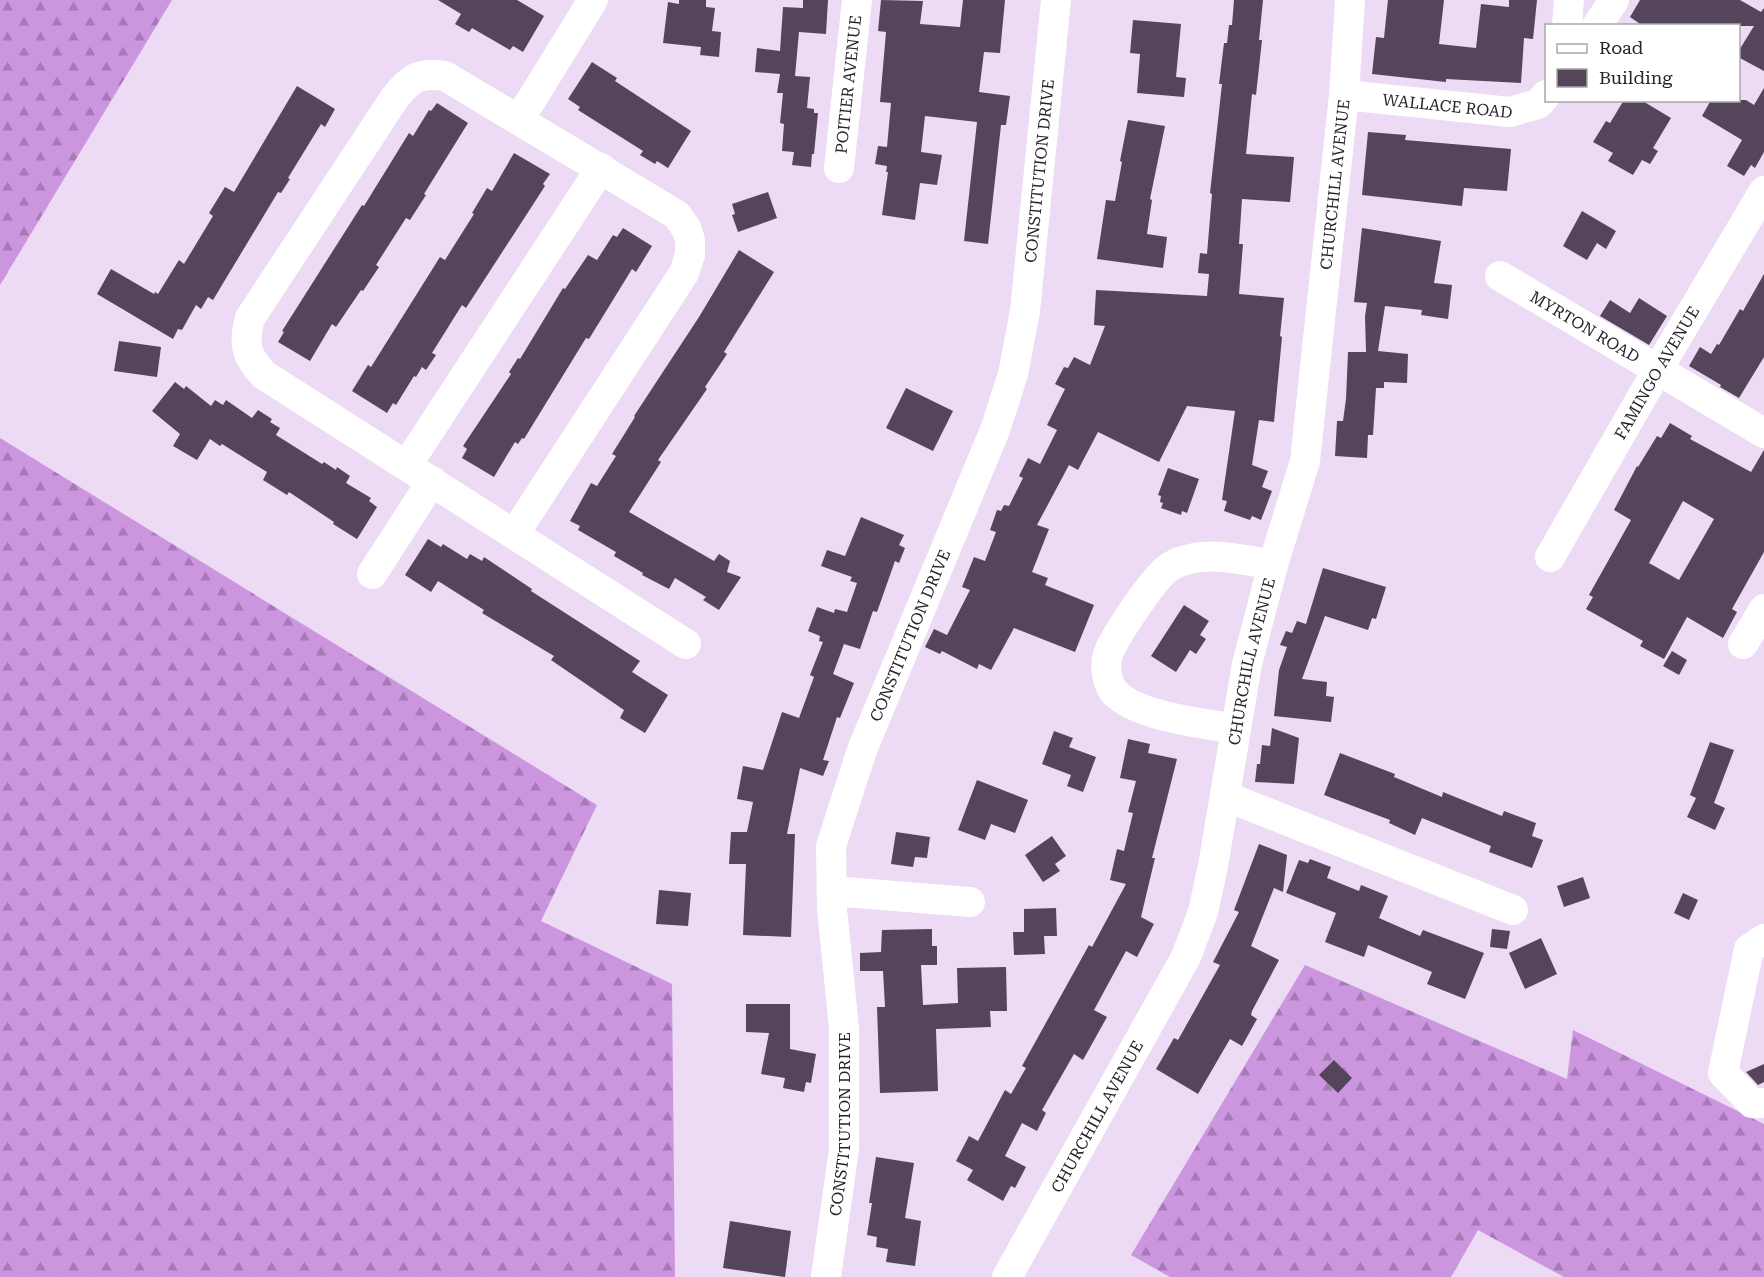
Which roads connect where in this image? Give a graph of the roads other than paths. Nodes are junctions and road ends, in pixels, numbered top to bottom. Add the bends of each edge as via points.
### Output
1 (593, 0) edge
2 (857, 0) edge
3 (1056, 0) edge
4 (1350, 0) edge
5 (1569, 0) edge
6 (1614, 0) edge
7 (1567, 24) edge
8 (1598, 24) edge
9 (1344, 95) junction
10 (1545, 96) edge
11 (519, 120) junction
12 (601, 168) junction
13 (839, 168) dead end
14 (1764, 191) edge
15 (1500, 276) dead end
16 (1658, 369) junction
17 (1764, 433) edge
18 (406, 465) junction
19 (432, 481) junction
20 (515, 533) junction
21 (1550, 557) dead end
22 (1274, 565) junction
23 (372, 574) dead end
24 (1764, 609) edge
25 (686, 644) dead end
26 (1743, 644) dead end
27 (1236, 729) junction
28 (1225, 796) junction
29 (832, 891) junction
30 (970, 902) dead end
31 (1513, 910) dead end
32 (1764, 939) edge
33 (1764, 1103) edge
34 (826, 1277) edge
35 (1007, 1277) edge

1 - 11 street
2 - 13 street, POITIER AVENUE
3 - 29 street, CONSTITUTION DRIVE via 1025,311 1013,374 995,429 862,750 831,846
4 - 9 street, CHURCHILL AVENUE
5 - 7 street
6 - 8 street
9 - 10 street, WALLACE ROAD via 1510,112 1538,104
9 - 22 street, CHURCHILL AVENUE via 1305,461
11 - 12 street
11 - 18 street via 446,76 420,76 406,84 250,318 245,334 247,350 252,363 264,375
12 - 18 street
12 - 20 street via 677,215 688,234 690,255 684,273
14 - 16 street, FAMINGO AVENUE
15 - 16 street, MYRTON ROAD
16 - 17 street, MYRTON ROAD
16 - 21 street, FAMINGO AVENUE
18 - 19 street
19 - 20 street
19 - 23 street
20 - 25 street
22 - 27 street, CHURCHILL AVENUE via 1247,664
22 - 27 street via 1199,556 1170,566 1150,585 1107,656 1106,675 1115,692 1136,706
24 - 26 street
27 - 28 street, CHURCHILL AVENUE
28 - 31 street
28 - 35 street, CHURCHILL AVENUE via 1203,912 1186,957
29 - 30 street
29 - 34 street, CONSTITUTION DRIVE via 844,1028 844,1149
32 - 33 street via 1749,949 1723,1073 1752,1103

